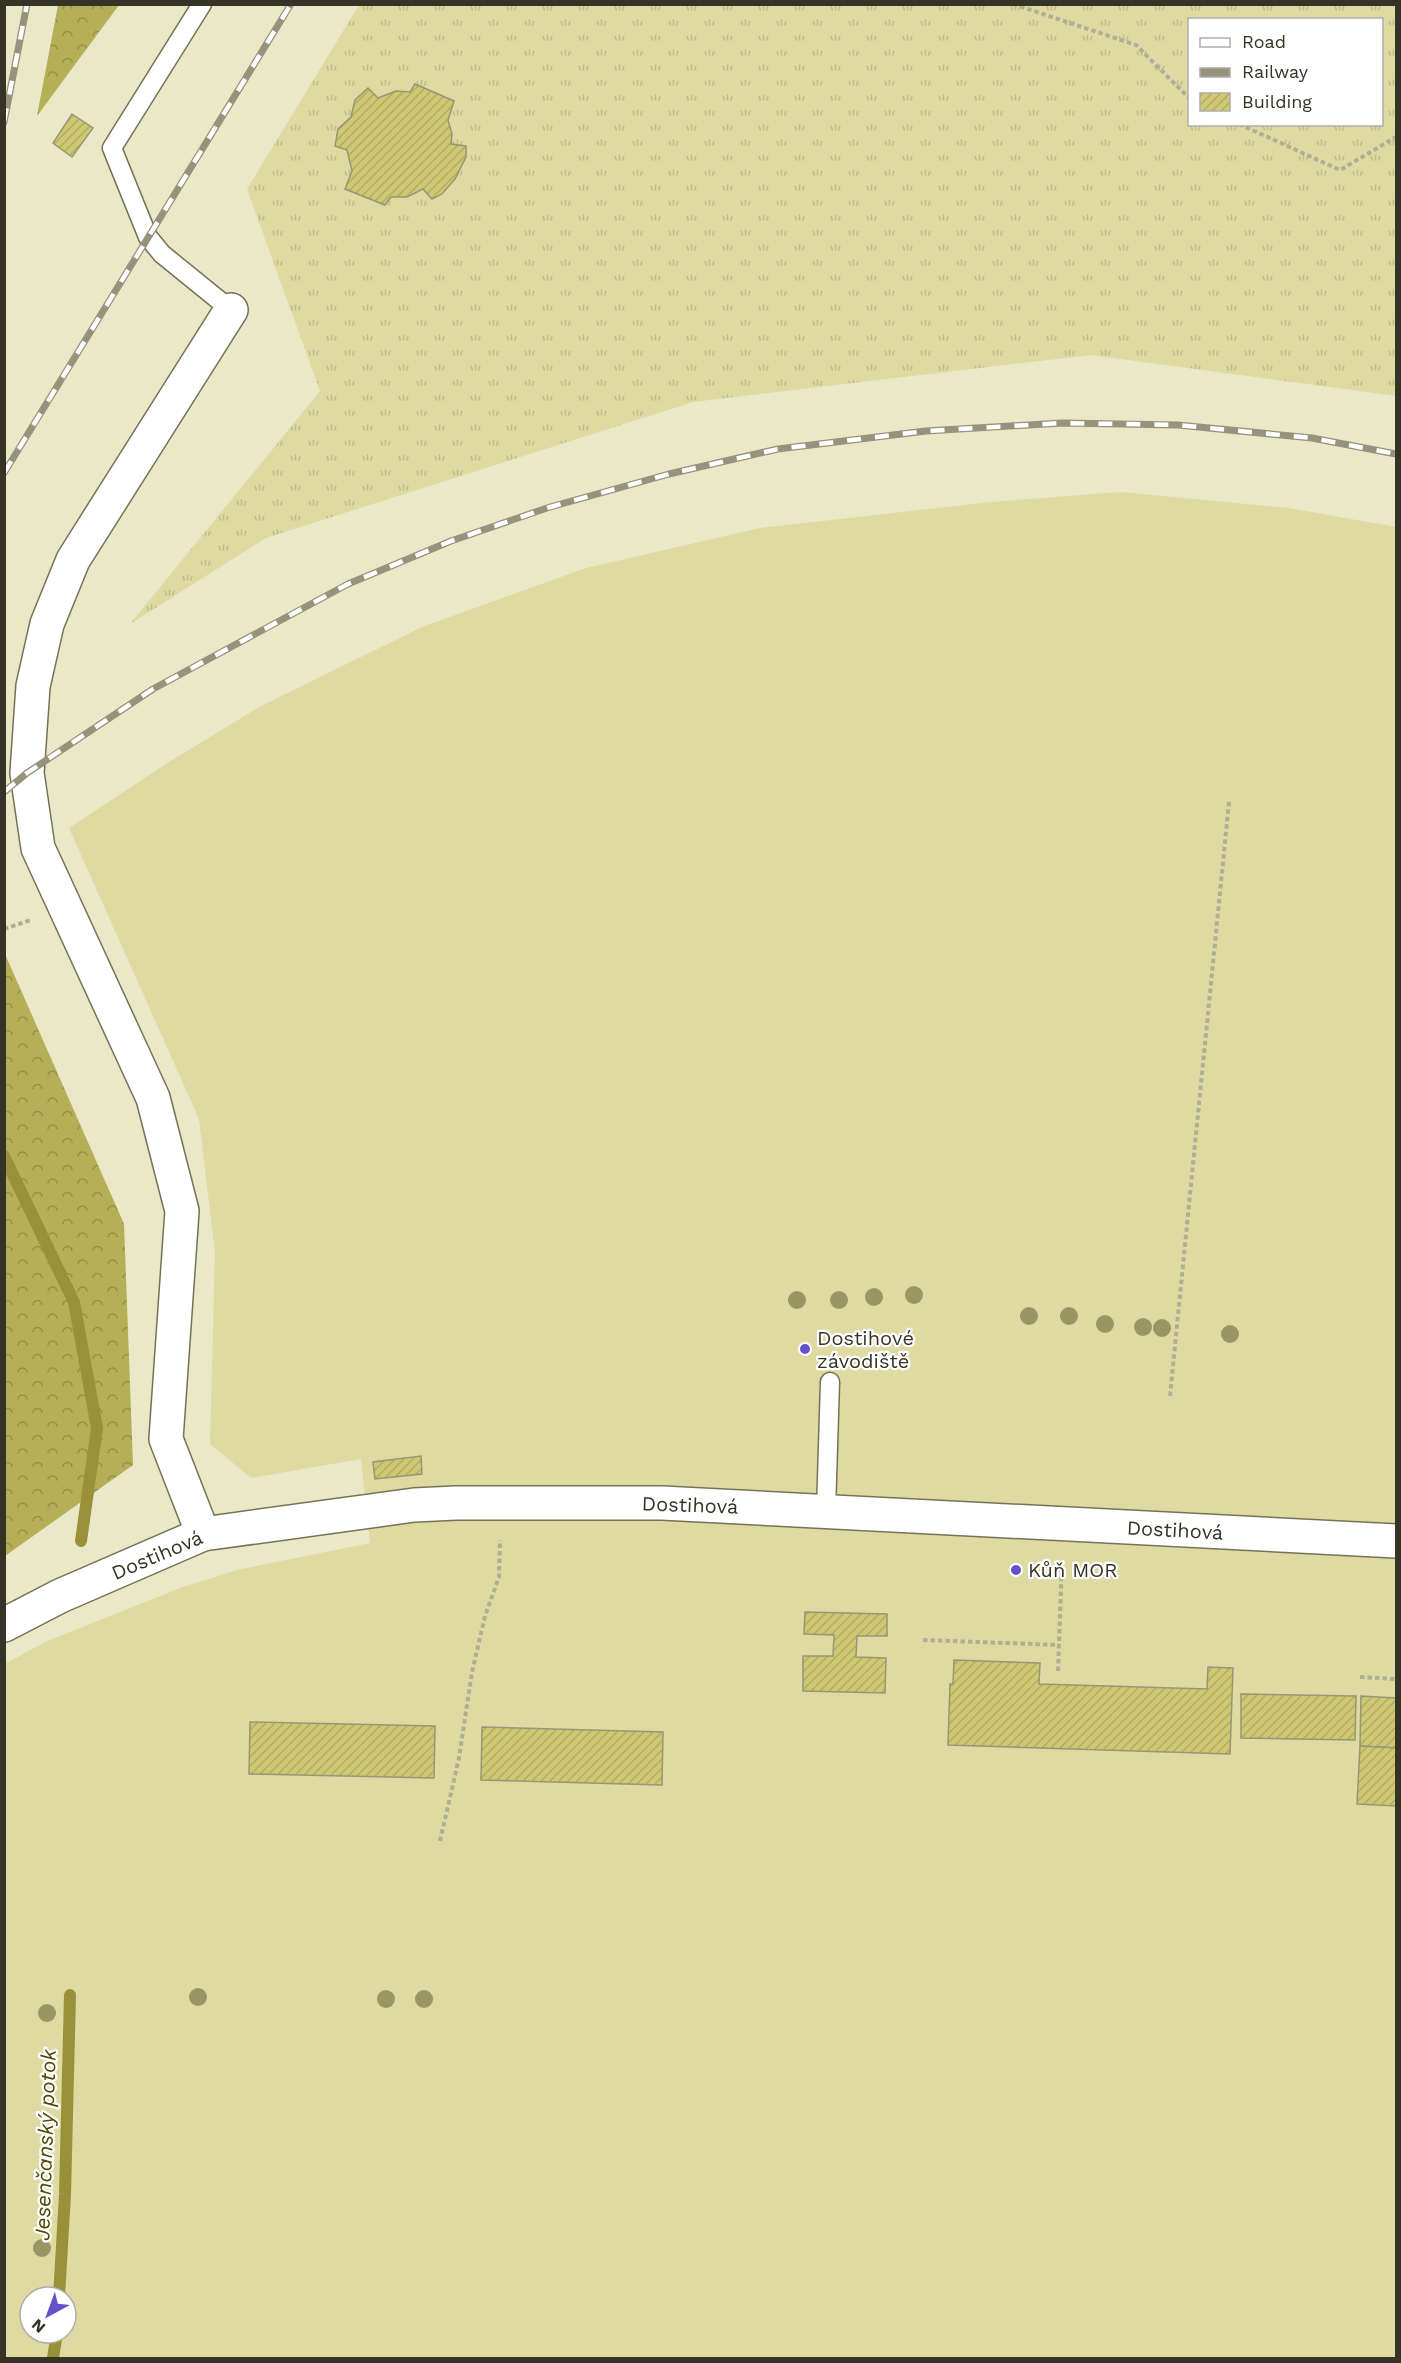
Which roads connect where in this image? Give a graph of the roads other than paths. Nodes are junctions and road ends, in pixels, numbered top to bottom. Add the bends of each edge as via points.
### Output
1 (202, 4) edge
2 (231, 310) joint
3 (830, 1382) dead end
4 (826, 1511) junction
5 (203, 1534) junction
6 (1396, 1542) edge
7 (4, 1625) edge

1 - 2 lane via 112,148 148,237 162,254
2 - 5 street via 73,560 47,624 33,686 27,773 38,848 153,1098 182,1211 166,1439
3 - 4 lane
4 - 5 street, Dostihová via 662,1503 414,1505
4 - 6 street, Dostihová
5 - 7 street, Dostihová via 60,1596

